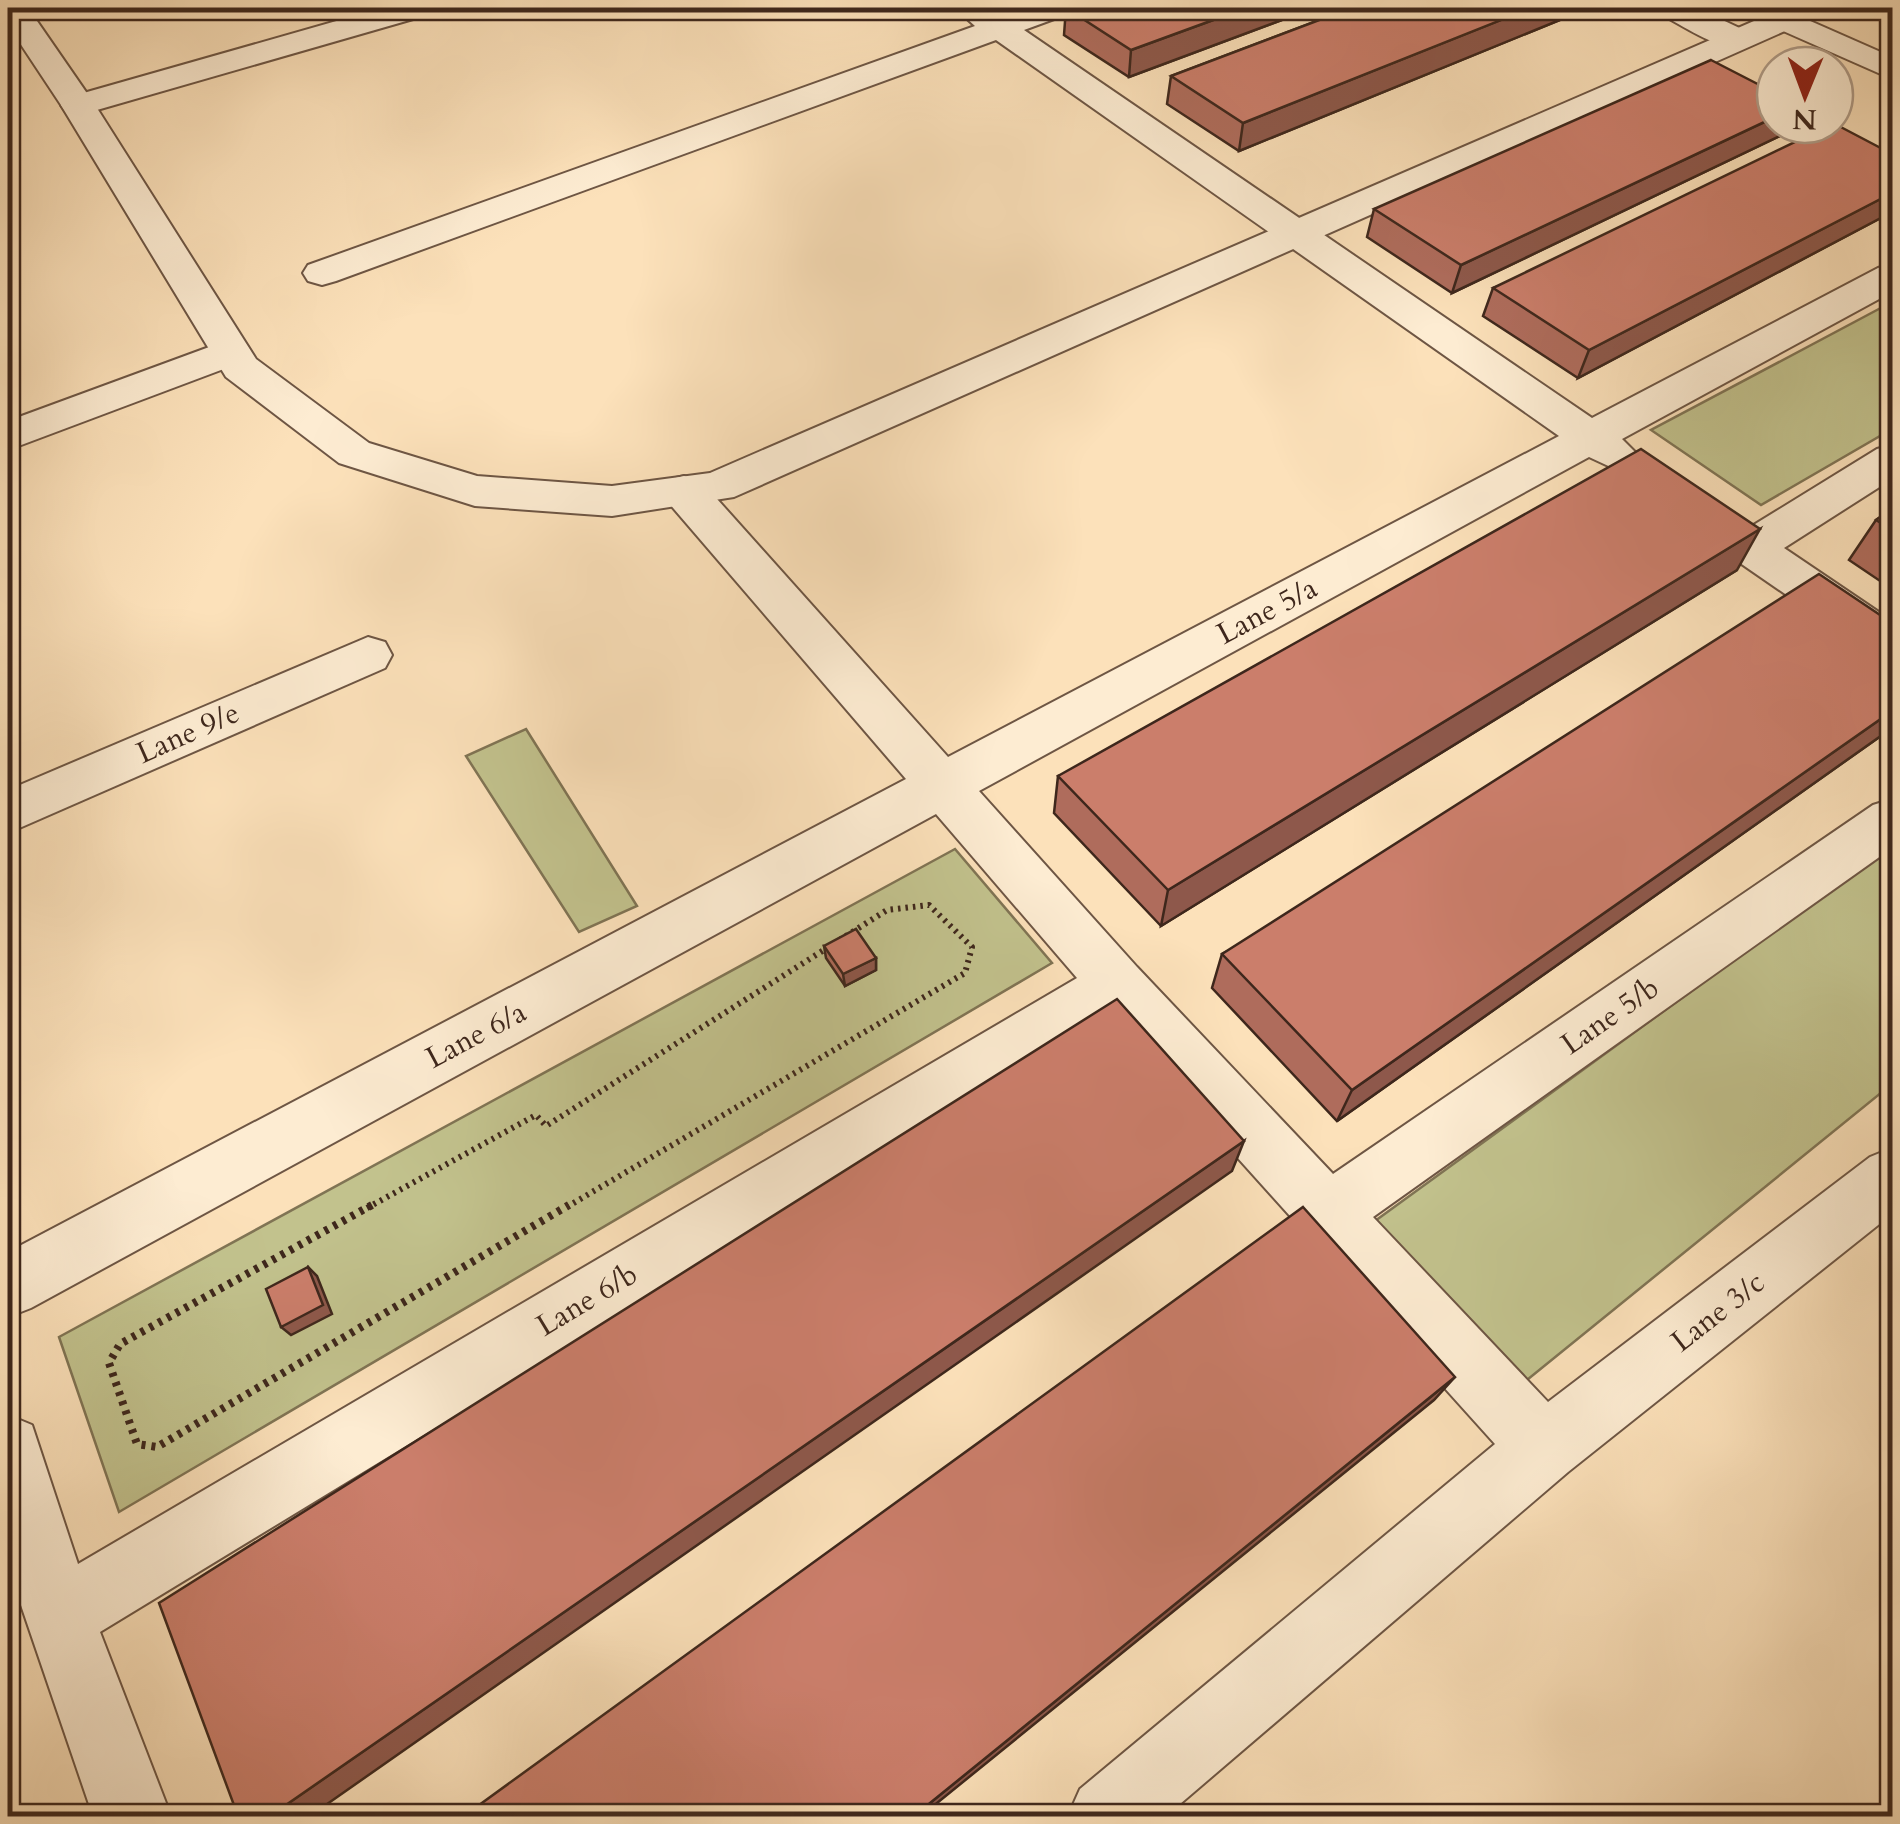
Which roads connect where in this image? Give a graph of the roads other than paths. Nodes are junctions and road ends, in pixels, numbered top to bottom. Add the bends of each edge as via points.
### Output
1 (12, 8) edge
2 (416, 8) edge
3 (1054, 8) edge
4 (1673, 8) edge
5 (1796, 13) edge
6 (985, 17) edge
7 (1736, 39) junction
8 (1892, 69) edge
9 (78, 105) junction
10 (1838, 145) edge
11 (1892, 173) edge
12 (1296, 232) junction
13 (322, 273) dead end
14 (1892, 276) edge
15 (231, 352) junction
16 (8, 436) edge
17 (1590, 438) junction
18 (1892, 460) edge
19 (684, 491) junction
20 (1751, 548) junction
21 (1892, 644) edge
22 (368, 655) dead end
23 (944, 784) junction
24 (8, 812) edge
25 (1892, 820) edge
26 (1116, 984) junction
27 (1892, 1177) edge
28 (1328, 1212) junction
29 (8, 1286) edge
30 (1544, 1448) junction
31 (8, 1449) edge
32 (58, 1616) junction
33 (132, 1816) edge
34 (1107, 1816) edge

1 - 9 street
2 - 9 street
3 - 6 street
4 - 7 street
5 - 7 street
5 - 8 street
6 - 12 street
6 - 13 street
7 - 12 street via 1698,71
9 - 15 street
10 - 11 street
12 - 17 street
12 - 19 street via 718,487
14 - 17 street, Lane 5/a
15 - 16 street
15 - 19 street via 241,368 354,454 475,491 612,501
17 - 20 street
17 - 23 street, Lane 5/a
18 - 20 street
19 - 23 street
20 - 21 street
22 - 24 street, Lane 9/e
23 - 26 street
23 - 29 street, Lane 6/a
25 - 28 street, Lane 5/b
26 - 28 street
26 - 32 street, Lane 6/b
27 - 30 street, Lane 3/c
28 - 30 street
30 - 34 street, Lane 3/c
31 - 32 street
32 - 33 street

